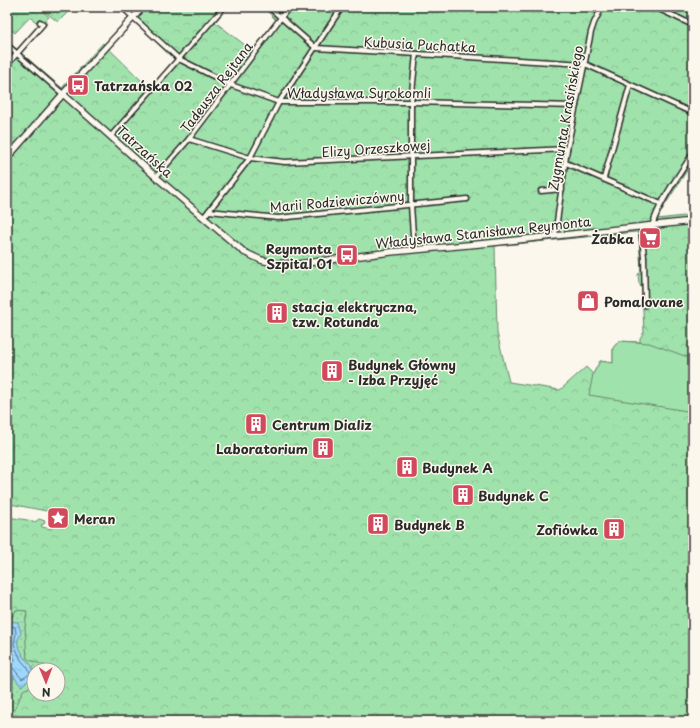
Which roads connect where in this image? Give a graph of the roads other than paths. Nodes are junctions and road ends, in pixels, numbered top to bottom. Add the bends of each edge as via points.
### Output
1 (122, 7) edge
2 (143, 7) edge
3 (224, 7) edge
4 (269, 7) edge
5 (289, 7) edge
6 (342, 7) edge
7 (602, 7) edge
8 (655, 7) edge
9 (281, 17) junction
10 (133, 18) junction
11 (40, 22) dead end
12 (693, 25) edge
13 (7, 45) edge
14 (316, 48) junction
15 (17, 54) junction
16 (416, 54) junction
17 (179, 59) junction
18 (585, 64) junction
19 (7, 65) edge
20 (231, 85) junction
21 (630, 85) junction
22 (63, 94) junction
23 (280, 102) junction
24 (411, 102) junction
25 (576, 106) junction
26 (693, 113) edge
27 (111, 136) junction
28 (189, 139) junction
29 (567, 149) junction
30 (693, 153) edge
31 (411, 155) junction
32 (7, 158) edge
33 (250, 158) junction
34 (566, 163) junction
35 (156, 176) junction
36 (604, 178) junction
37 (562, 189) junction
38 (541, 191) dead end
39 (467, 199) dead end
40 (411, 204) junction
41 (661, 204) junction
42 (209, 211) junction
43 (204, 217) junction
44 (693, 221) edge
45 (652, 226) junction
46 (641, 227) junction
47 (555, 236) junction
48 (414, 250) junction
49 (274, 263) joint
50 (645, 305) dead end

1 - 10 street, Władysława Syrokomli
2 - 10 street
3 - 17 street
4 - 9 street
5 - 9 street, Tadeusza Rejtana
6 - 14 street
7 - 18 street, Zygmunta Krasińskiego via 594,23
8 - 12 street
9 - 14 street
9 - 20 street, Tadeusza Rejtana
10 - 17 street, Władysława Syrokomli
10 - 22 street
11 - 15 street via 43,24
13 - 15 street, Tatrzańska
14 - 16 street, Kubusia Puchatka
14 - 23 street
15 - 19 street
15 - 22 street, Tatrzańska
16 - 18 street, Kubusia Puchatka
16 - 24 street
17 - 20 street, Władysława Syrokomli
17 - 27 street
18 - 21 street
18 - 25 street, Zygmunta Krasińskiego
20 - 23 street, Władysława Syrokomli
20 - 28 street, Tadeusza Rejtana
21 - 26 street
21 - 36 street
22 - 27 street, Tatrzańska
22 - 32 street
23 - 24 street, Władysława Syrokomli
23 - 33 street
24 - 25 street, Władysława Syrokomli
24 - 31 street
25 - 29 street, Zygmunta Krasińskiego
27 - 35 street, Tatrzańska
28 - 33 street, Elizy Orzeszkowej
28 - 35 street, Tadeusza Rejtana
29 - 31 street, Elizy Orzeszkowej
29 - 34 street, Zygmunta Krasińskiego
30 - 41 street
31 - 33 street, Elizy Orzeszkowej via 318,162
31 - 40 street
33 - 42 street
34 - 36 street
34 - 37 street, Zygmunta Krasińskiego
35 - 43 street, Tatrzańska
36 - 41 street
37 - 38 street
37 - 47 street, Zygmunta Krasińskiego
39 - 40 street, Marii Rodziewiczówny
40 - 42 street, Marii Rodziewiczówny via 278,218
40 - 48 street
41 - 45 street
42 - 43 street
43 - 49 street, Tatrzańska via 244,252
44 - 45 street, Władysława Stanisława Reymonta
45 - 46 street, Władysława Stanisława Reymonta
46 - 47 street, Władysława Stanisława Reymonta
46 - 50 street
47 - 48 street, Władysława Stanisława Reymonta
48 - 49 street, Władysława Stanisława Reymonta via 298,264

